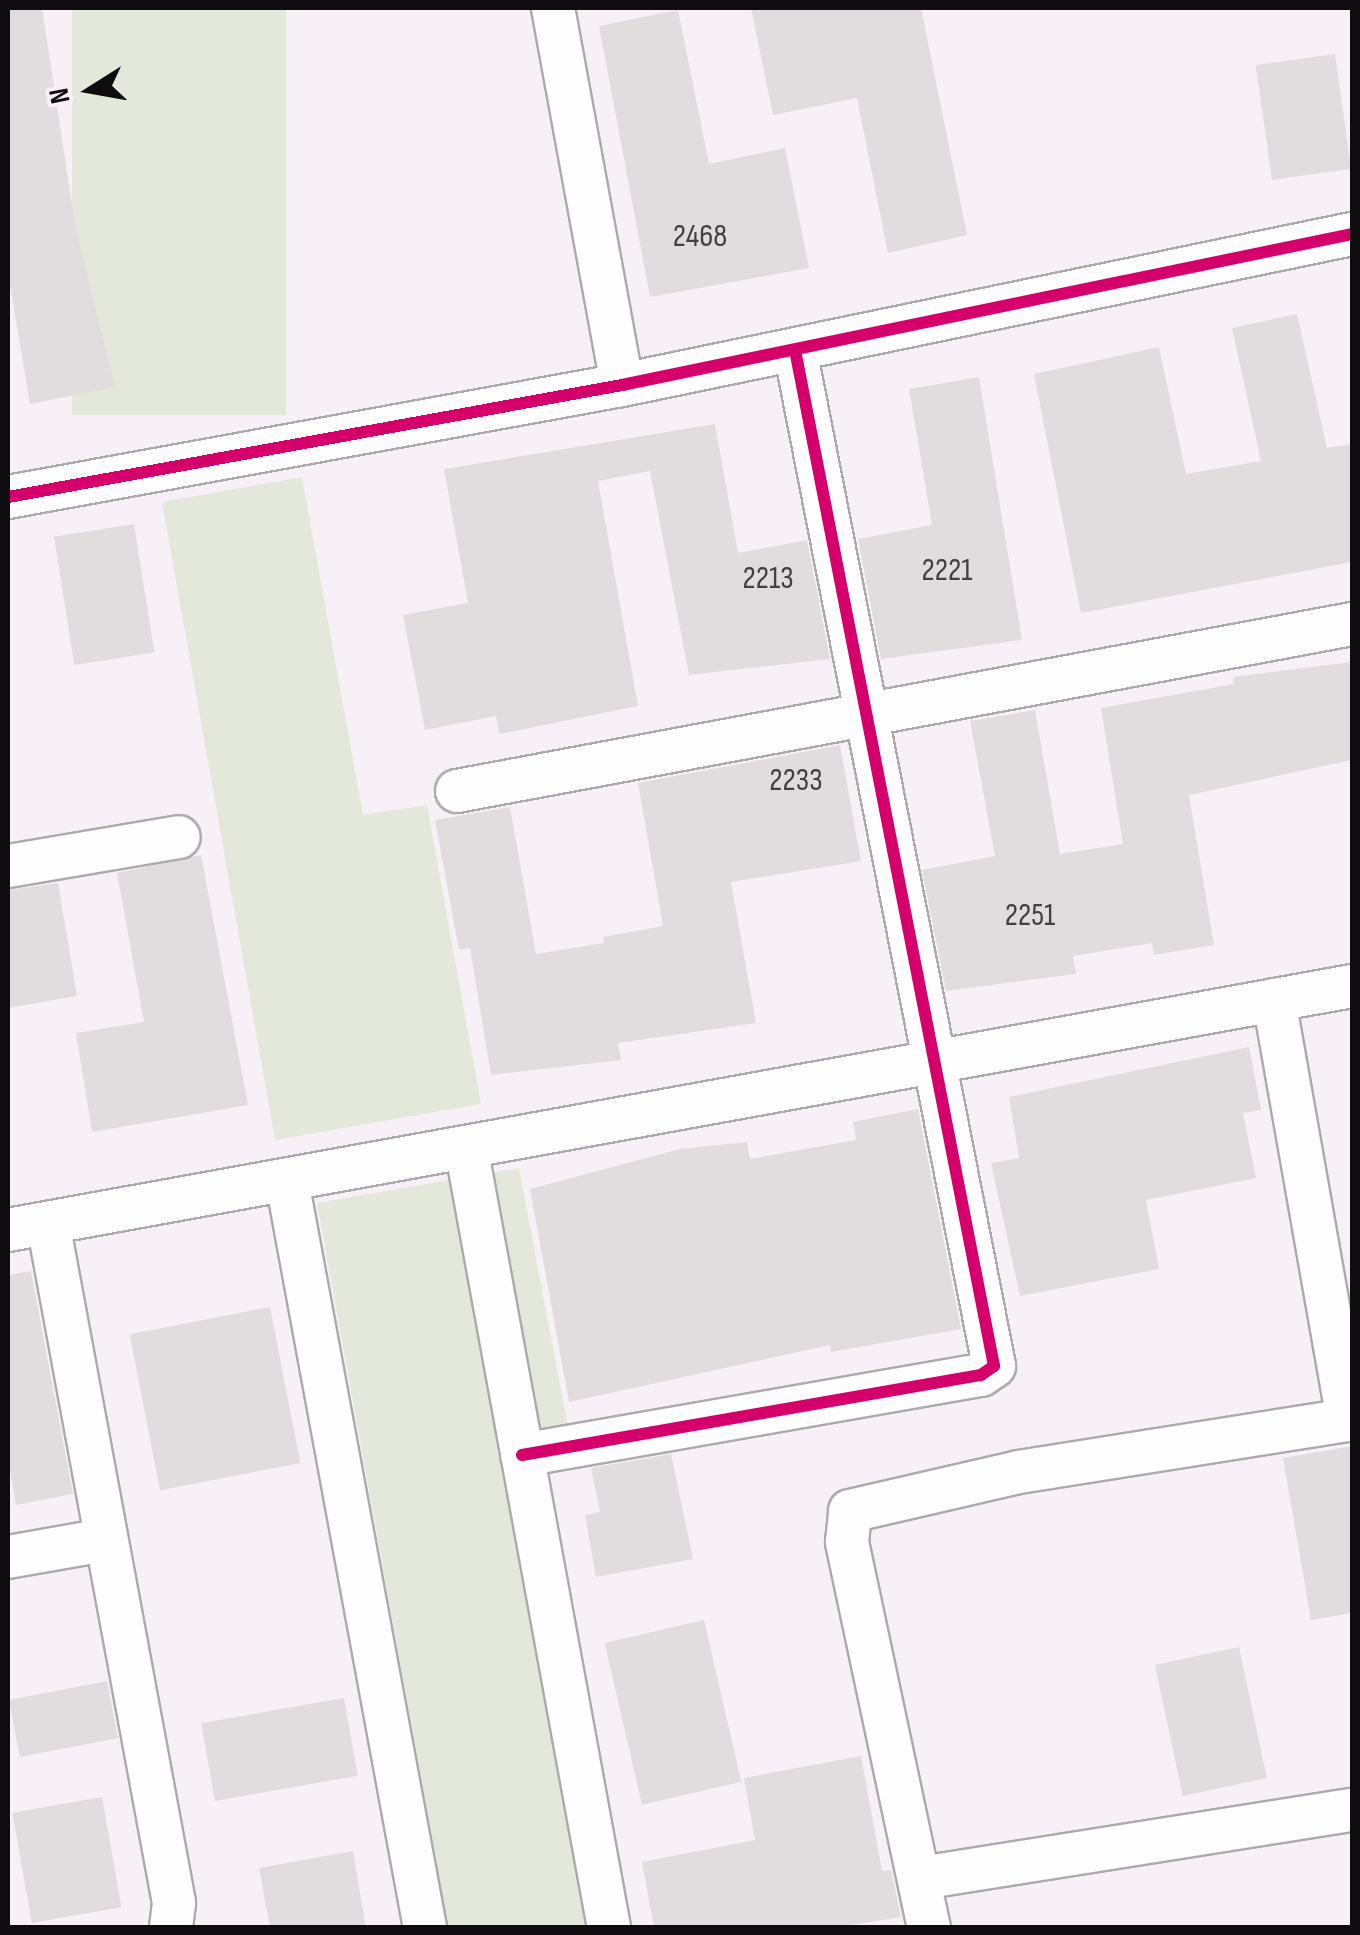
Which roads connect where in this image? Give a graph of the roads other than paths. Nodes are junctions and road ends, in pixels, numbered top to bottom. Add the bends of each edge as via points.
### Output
1 (552, 8) edge
2 (1352, 234) edge
3 (795, 350) junction
4 (622, 385) junction
5 (8, 497) edge
6 (1352, 624) edge
7 (864, 715) junction
8 (456, 790) dead end
9 (179, 837) dead end
10 (8, 866) edge
11 (1352, 986) edge
12 (1274, 1000) junction
13 (940, 1063) junction
14 (466, 1147) junction
15 (287, 1180) junction
16 (28, 1227) edge
17 (1350, 1419) edge
18 (522, 1455) junction
19 (104, 1540) junction
20 (8, 1557) edge
21 (1352, 1810) edge
22 (920, 1878) junction
23 (170, 1928) edge
24 (426, 1928) edge
25 (609, 1928) edge
26 (930, 1928) edge

1 - 4 street
2 - 3 street
3 - 4 street
3 - 7 street
4 - 5 street
6 - 7 street
7 - 8 street
7 - 13 street
9 - 10 street
11 - 12 street
12 - 13 street
12 - 17 street
13 - 14 street
13 - 18 street via 995,1357 990,1372
14 - 15 street
14 - 18 street
15 - 16 street
15 - 24 street
16 - 19 street
17 - 22 street via 1019,1472 850,1511 847,1542
18 - 25 street
19 - 20 street
19 - 23 street via 174,1904
21 - 22 street
22 - 26 street

